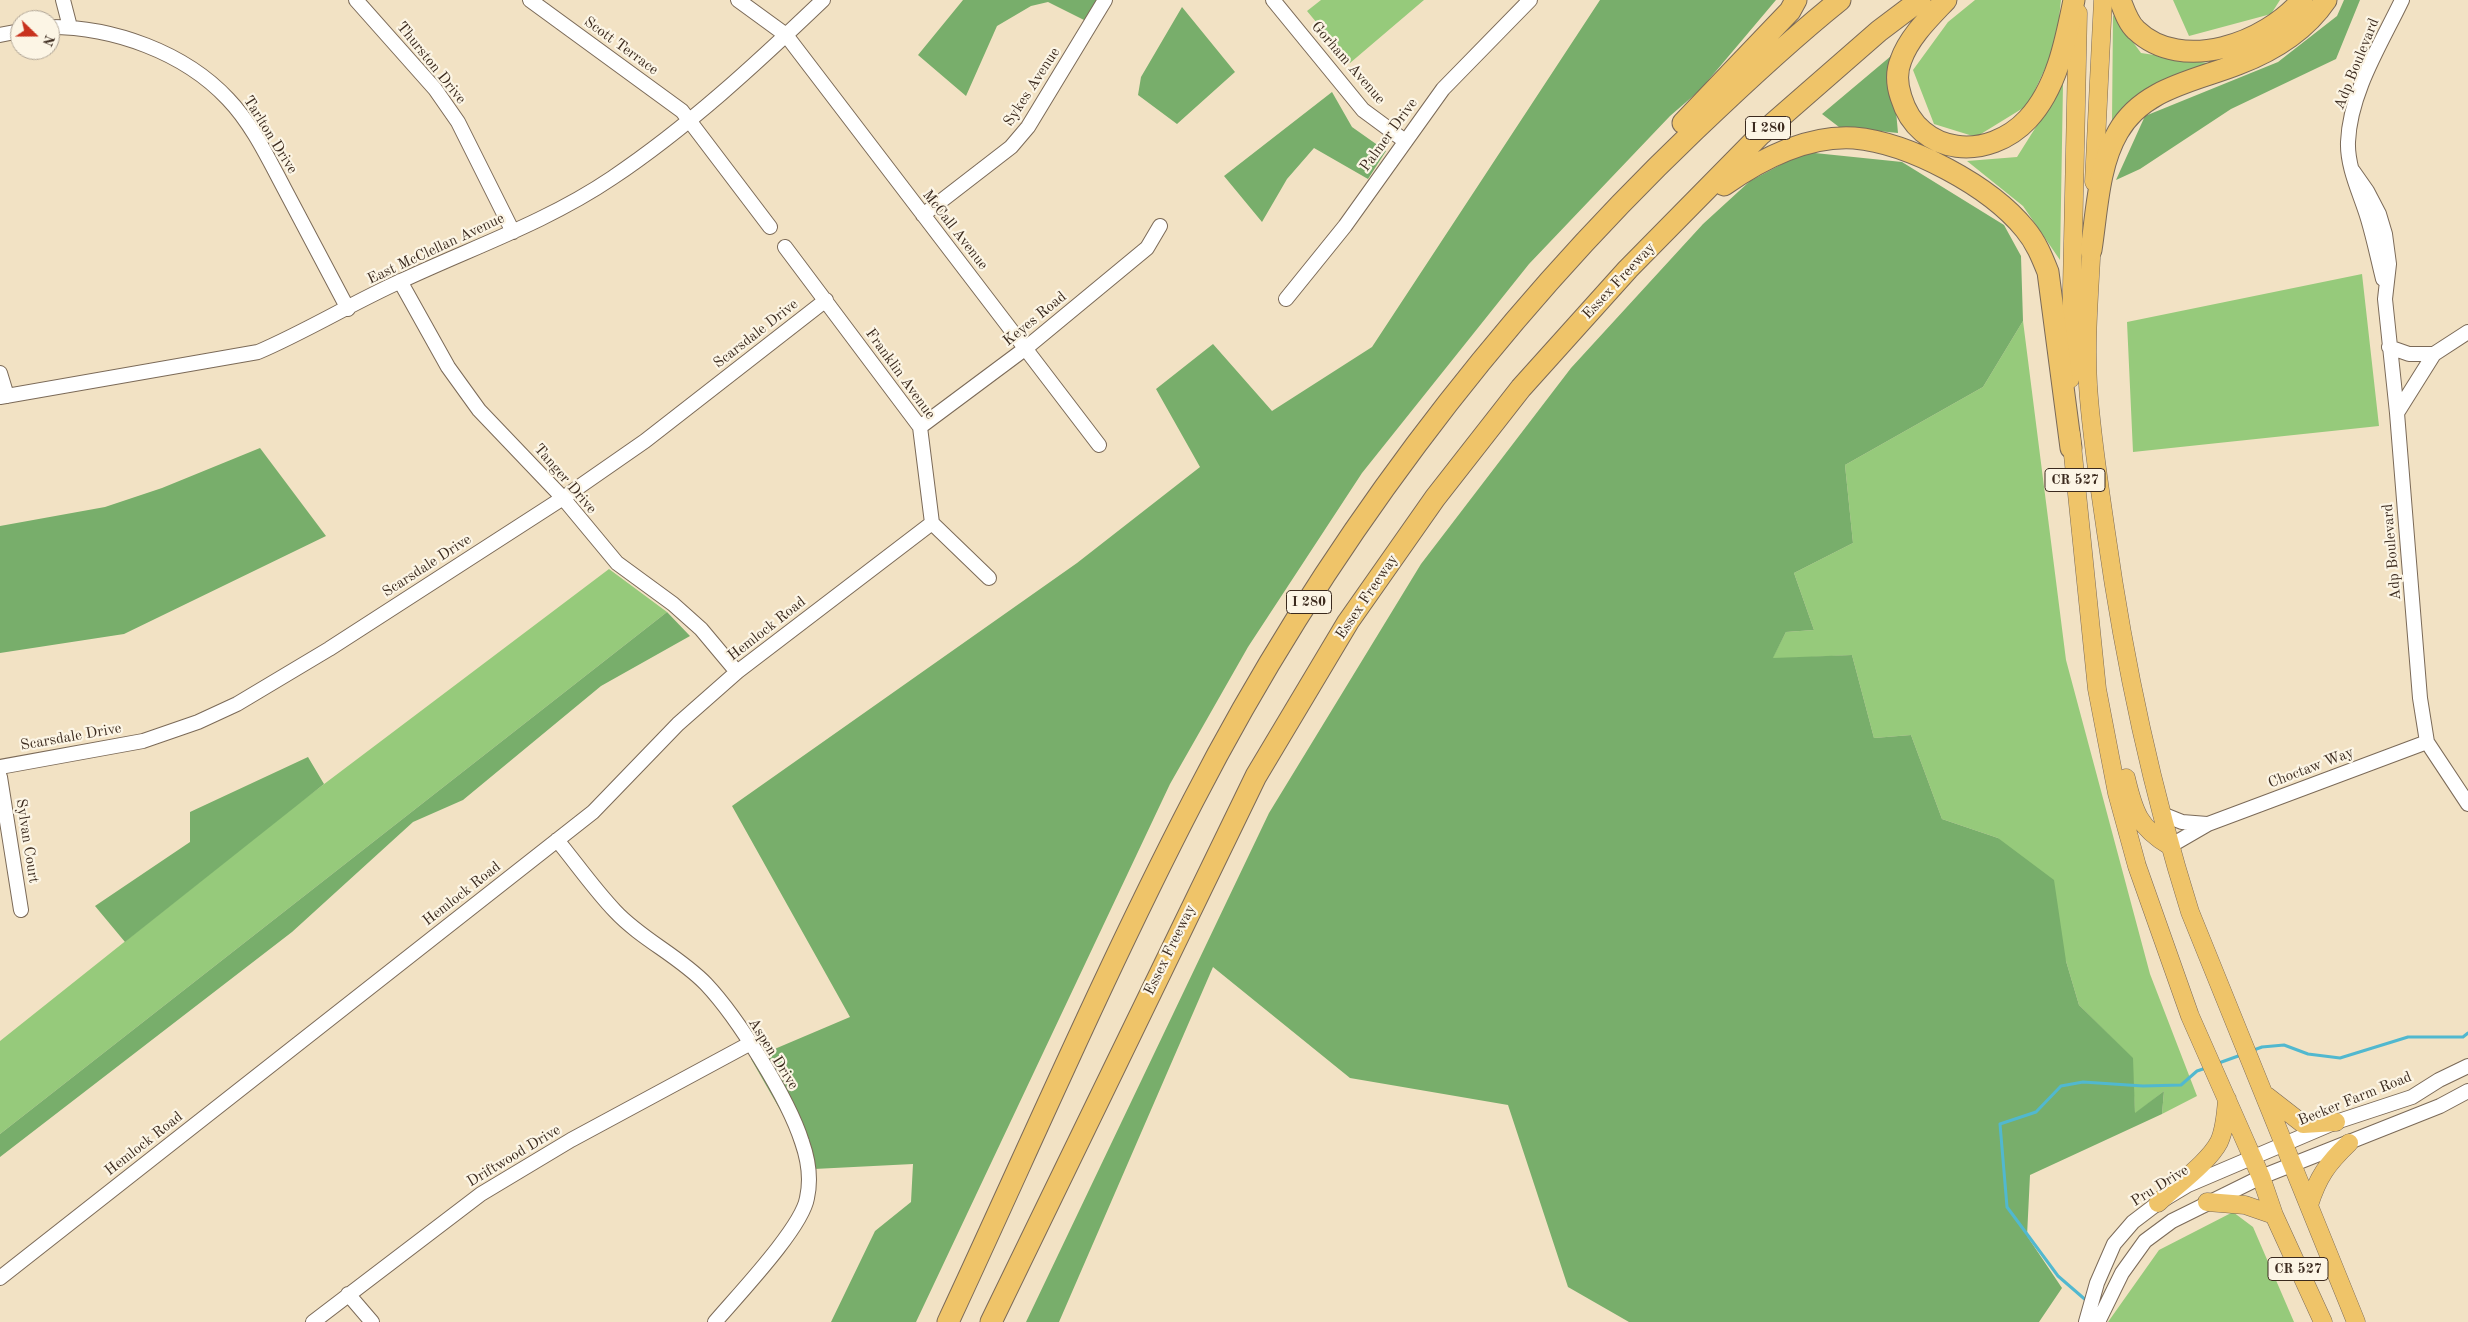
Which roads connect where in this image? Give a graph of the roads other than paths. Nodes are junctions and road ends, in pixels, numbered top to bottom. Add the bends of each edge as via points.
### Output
1 (63, 0) edge
2 (356, 0) edge
3 (530, 0) edge
4 (738, 0) edge
5 (823, 0) edge
6 (1105, 0) edge
7 (1273, 0) edge
8 (1530, 0) edge
9 (1796, 0) edge
10 (1840, 0) edge
11 (1920, 0) edge
12 (1946, 0) edge
13 (2076, 0) edge
14 (2103, 0) edge
15 (2120, 0) edge
16 (2302, 0) edge
17 (2326, 0) edge
18 (2402, 0) edge
19 (60, 27) edge
20 (70, 27) junction
21 (786, 36) junction
22 (688, 122) junction
23 (1405, 141) junction
24 (923, 215) junction
25 (1160, 226) dead end
26 (770, 227) dead end
27 (513, 232) junction
28 (785, 247) dead end
29 (2091, 250) junction
30 (1562, 266) junction
31 (1628, 269) junction
32 (400, 281) junction
33 (1286, 299) dead end
34 (826, 300) junction
35 (348, 309) junction
36 (2468, 332) edge
37 (2389, 347) junction
38 (1026, 348) junction
39 (2434, 354) junction
40 (0, 373) edge
41 (3, 397) edge
42 (2396, 413) junction
43 (920, 427) junction
44 (1099, 445) dead end
45 (2071, 448) junction
46 (563, 498) junction
47 (932, 523) junction
48 (989, 578) dead end
49 (2091, 627) junction
50 (737, 672) junction
51 (2427, 742) junction
52 (0, 767) edge
53 (0, 776) edge
54 (2468, 804) edge
55 (2162, 814) junction
56 (2208, 824) junction
57 (557, 840) junction
58 (2170, 846) junction
59 (21, 910) dead end
60 (750, 1044) junction
61 (2468, 1066) edge
62 (2468, 1091) edge
63 (2263, 1093) junction
64 (2227, 1099) junction
65 (2336, 1122) junction
66 (2349, 1143) junction
67 (2284, 1145) junction
68 (2253, 1158) junction
69 (2293, 1166) junction
70 (2262, 1177) junction
71 (2206, 1202) junction
72 (2158, 1203) junction
73 (2309, 1205) junction
74 (2274, 1216) junction
75 (0, 1278) edge
76 (348, 1294) junction
77 (2092, 1320) edge
78 (313, 1322) edge
79 (372, 1322) edge
80 (716, 1322) edge
81 (948, 1322) edge
82 (991, 1322) edge
83 (2323, 1322) edge
84 (2356, 1322) edge

1 - 20 street
2 - 27 street, Thurston Drive via 435,90 458,122
3 - 22 street, Scott Terrace via 682,111
4 - 21 street, McCall Avenue
5 - 21 street, East McClellan Avenue
6 - 24 street, Sykes Avenue via 1028,127 1011,147
7 - 23 street, Gorham Avenue via 1363,110
8 - 23 street, Palmer Drive via 1443,89
9 - 30 highway via 1790,11 1636,173
10 - 30 highway, I 280 via 1792,40 1658,166
11 - 31 highway, Essex Freeway / I 280 via 1879,30 1761,134
12 - 13 highway via 1908,45 1897,80 1903,105 1920,129 1936,140 1970,148 1990,145 2008,136 2038,108 2057,68
13 - 45 main road, CR 527 via 2069,369
14 - 29 main road, CR 527
15 - 16 highway via 2135,29 2151,42 2170,50 2190,51 2214,49 2258,34 2279,21
17 - 29 highway via 2289,38 2272,48 2151,97 2133,112 2118,132 2108,155
18 - 37 street, Adp Boulevard via 2371,64 2351,117 2348,144 2353,171 2371,199 2385,234 2388,264 2384,285
19 - 20 street, Tarlton Drive
20 - 35 street, Tarlton Drive via 104,32 172,57 228,99 269,160
21 - 22 street, East McClellan Avenue
21 - 24 street, McCall Avenue
22 - 26 street
22 - 27 street, East McClellan Avenue via 582,197
23 - 33 street, Palmer Drive via 1345,226
24 - 38 street, McCall Avenue
25 - 38 street, Keyes Road via 1147,248
27 - 32 street, East McClellan Avenue
28 - 34 street, Franklin Avenue
29 - 55 main road, CR 527 via 2088,385 2097,470 2135,704
30 - 81 highway, I 280 via 1479,364 1399,468 1336,559 1259,683 1189,809
31 - 45 highway via 1710,194 1768,157 1798,146 1853,138 1904,150 1979,188 2025,228 2037,246 2048,272
31 - 82 highway, Essex Freeway / I 280 via 1520,388 1436,498 1348,622 1256,776
32 - 35 street, East McClellan Avenue
32 - 46 street, Tanger Drive via 448,367 479,410
34 - 43 street, Franklin Avenue
34 - 46 street, Scarsdale Drive via 645,441
35 - 41 street, East McClellan Avenue via 258,352
36 - 39 street
37 - 39 street via 2409,354
37 - 42 street, Adp Boulevard
38 - 43 street, Keyes Road
38 - 44 street, McCall Avenue
39 - 42 street
40 - 41 street
42 - 51 street, Adp Boulevard via 2420,698
43 - 47 street, Franklin Avenue
45 - 49 main road, CR 527
46 - 50 street, Tanger Drive via 617,563 701,628
46 - 52 street, Scarsdale Drive via 237,704 143,741
47 - 48 street
47 - 50 street, Hemlock Road
49 - 58 main road via 2130,797 2139,820 2150,835
49 - 64 main road, CR 527 via 2097,688 2117,793 2137,866 2190,1016
50 - 57 street, Hemlock Road via 678,724 593,812
51 - 54 street, Adp Boulevard
51 - 56 street, Choctaw Way
53 - 59 street, Sylvan Court
55 - 56 street, Choctaw Way via 2182,822
55 - 58 main road, CR 527
56 - 58 street, Choctaw Way
57 - 60 street, Aspen Drive via 615,911 705,983
57 - 75 street, Hemlock Road
58 - 63 main road, CR 527 via 2190,912
60 - 76 street, Driftwood Drive via 572,1140 481,1194
60 - 80 street, Aspen Drive via 783,1100 802,1142 809,1173 807,1199 788,1235
61 - 65 street, Becker Farm Road via 2412,1096
62 - 66 street via 2440,1106
63 - 65 main road via 2286,1114 2303,1124
63 - 67 main road, CR 527
64 - 68 main road, CR 527
64 - 72 main road via 2219,1142
65 - 67 street, Becker Farm Road
66 - 69 street
66 - 73 main road via 2329,1162
67 - 68 street, Becker Farm Road
67 - 69 main road, CR 527
68 - 70 main road, CR 527
68 - 72 street, Pru Drive via 2188,1185
69 - 70 street
69 - 73 main road, CR 527
70 - 71 street, Pru Drive
70 - 74 main road, CR 527
71 - 74 main road via 2246,1205
71 - 77 street, Pru Drive via 2145,1241 2122,1273 2106,1305
72 - 77 street, Pru Drive via 2133,1222 2114,1244 2092,1299
73 - 84 main road, CR 527
74 - 83 main road, CR 527
76 - 78 street, Driftwood Drive
76 - 79 street

